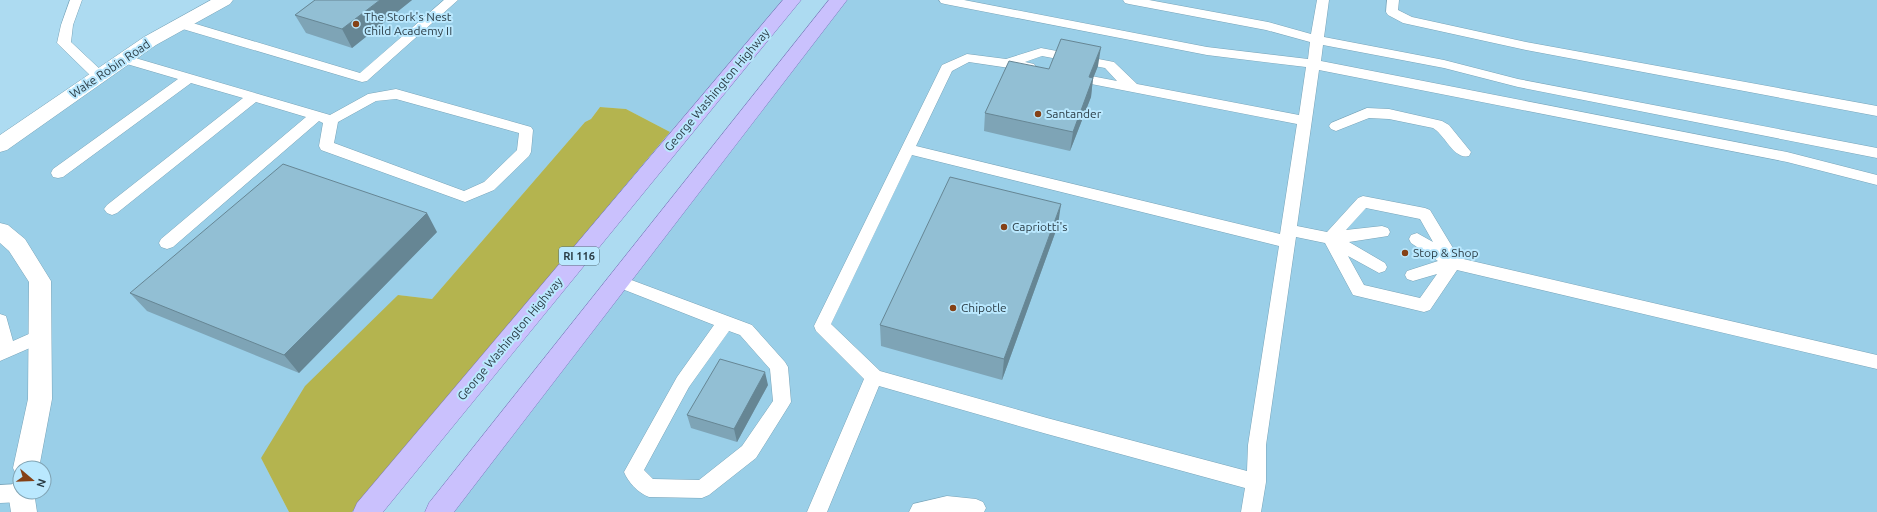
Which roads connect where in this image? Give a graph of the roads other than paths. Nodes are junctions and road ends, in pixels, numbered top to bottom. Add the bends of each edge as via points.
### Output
1 (76, 0) edge
2 (224, 0) edge
3 (452, 0) edge
4 (792, 0) edge
5 (838, 0) edge
6 (945, 0) edge
7 (1129, 0) edge
8 (1323, 0) edge
9 (1393, 0) edge
10 (181, 24) junction
11 (1317, 40) junction
12 (125, 59) junction
13 (1009, 64) junction
14 (1313, 64) junction
15 (1044, 70) edge
16 (99, 76) junction
17 (189, 78) junction
18 (1086, 78) edge
19 (1133, 88) junction
20 (254, 97) junction
21 (1877, 111) edge
22 (316, 116) junction
23 (331, 120) junction
24 (1304, 121) junction
25 (1336, 126) dead end
26 (0, 145) edge
27 (908, 149) junction
28 (1464, 152) dead end
29 (1877, 153) edge
30 (58, 173) dead end
31 (1877, 180) edge
32 (112, 209) dead end
33 (0, 231) edge
34 (1382, 232) dead end
35 (1288, 236) junction
36 (1330, 238) junction
37 (1417, 239) dead end
38 (167, 243) dead end
39 (1453, 263) junction
40 (1379, 267) dead end
41 (1413, 275) dead end
42 (618, 281) junction
43 (0, 321) edge
44 (726, 322) junction
45 (40, 336) junction
46 (3, 353) edge
47 (1877, 362) edge
48 (874, 377) junction
49 (28, 460) edge
50 (1256, 482) junction
51 (12, 493) edge
52 (0, 494) edge
53 (22, 500) edge
54 (979, 511) edge
55 (24, 512) edge
56 (366, 512) edge
57 (438, 512) edge
58 (817, 512) edge
59 (919, 512) edge
60 (1251, 512) edge

1 - 16 lane via 64,43
2 - 10 street, Wake Robin Road
3 - 10 lane via 362,78
4 - 56 main road, George Washington Highway / RI 116
5 - 42 main road
6 - 14 lane via 1207,51
7 - 11 lane via 1268,26
8 - 11 lane
9 - 21 lane via 1392,12 1408,20 1526,46
10 - 12 street, Wake Robin Road via 150,41
11 - 14 lane
11 - 29 lane via 1444,64 1526,85
12 - 16 street, Wake Robin Road
12 - 17 lane
13 - 15 lane
13 - 19 lane via 1041,52 1049,53 1109,65
13 - 27 lane via 967,58 947,68
14 - 24 lane
14 - 31 lane via 1779,155
16 - 26 street, Wake Robin Road
17 - 20 lane
17 - 30 lane
18 - 19 lane
19 - 24 lane
20 - 22 lane
20 - 32 lane
22 - 23 lane
22 - 38 lane
23 - 23 lane via 326,146 465,197 489,186 524,152 526,130 396,94 372,97
24 - 35 lane
25 - 28 lane via 1367,113 1389,114 1437,124 1444,128
27 - 35 lane
27 - 48 lane via 822,326
33 - 45 street via 17,245 40,281
34 - 36 lane
35 - 36 lane
35 - 50 lane via 1257,445
36 - 39 lane via 1363,202 1425,214
36 - 39 lane via 1359,290 1424,305
36 - 40 lane
37 - 39 lane
39 - 41 lane
39 - 47 lane
42 - 44 lane
42 - 57 main road
43 - 46 lane
44 - 44 lane via 746,330 779,366 782,402 749,452 702,490 649,488 634,472 683,382
45 - 46 lane
45 - 49 street via 40,399
48 - 50 lane
48 - 58 lane
50 - 60 lane
51 - 52 lane
53 - 55 street
54 - 59 lane via 947,505

